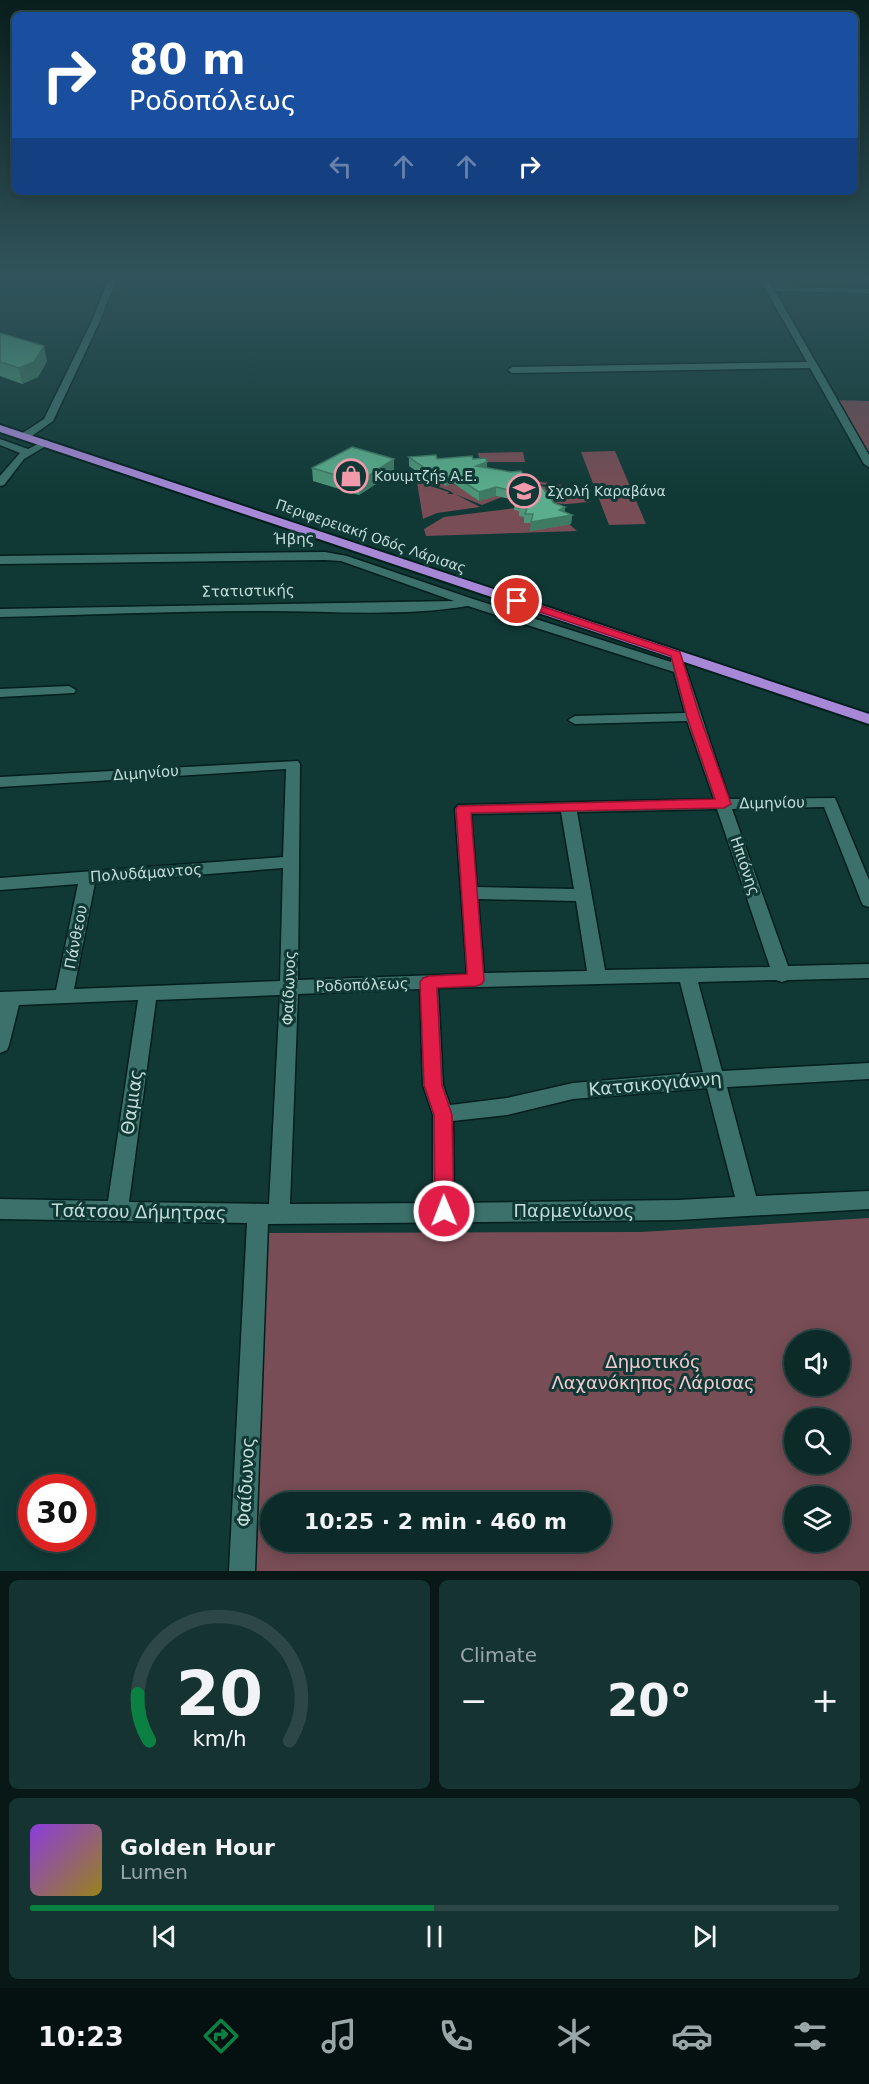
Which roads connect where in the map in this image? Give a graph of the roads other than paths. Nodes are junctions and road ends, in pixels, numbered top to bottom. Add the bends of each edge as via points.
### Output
1 (82, 349) edge
2 (804, 349) edge
3 (813, 365) junction
4 (512, 370) dead end
5 (0, 428) edge
6 (25, 436) junction
7 (0, 442) edge
8 (46, 443) junction
9 (28, 452) junction
10 (869, 464) edge
11 (0, 483) edge
12 (0, 560) edge
13 (494, 593) junction
14 (470, 602) junction
15 (0, 613) edge
16 (677, 661) junction
17 (69, 690) dead end
18 (0, 693) edge
19 (693, 717) junction
20 (869, 719) edge
21 (574, 720) dead end
22 (293, 764) joint
23 (0, 782) edge
24 (724, 804) junction
25 (568, 807) junction
26 (861, 860) edge
27 (293, 862) junction
28 (88, 877) junction
29 (0, 884) edge
30 (470, 893) junction
31 (582, 895) junction
32 (869, 901) edge
33 (869, 971) edge
34 (782, 975) junction
35 (688, 977) junction
36 (597, 978) junction
37 (476, 980) junction
38 (429, 982) junction
39 (289, 988) junction
40 (148, 993) junction
41 (64, 996) junction
42 (6, 999) edge
43 (0, 1045) edge
44 (869, 1071) edge
45 (715, 1078) junction
46 (443, 1115) junction
47 (869, 1200) edge
48 (748, 1206) junction
49 (0, 1209) edge
50 (117, 1211) junction
51 (444, 1211) junction
52 (268, 1213) junction
53 (242, 1571) edge

1 - 6 street via 48,421
2 - 3 street
3 - 4 street
3 - 10 street
5 - 6 highway, Περιφερειακή Οδός Λάρισας
6 - 8 highway, Περιφερειακή Οδός Λάρισας
7 - 9 street
8 - 9 street
8 - 13 highway, Περιφερειακή Οδός Λάρισας
9 - 11 street via 14,463
12 - 14 street, Ήβης via 325,555
13 - 14 street, Στατιστικής
13 - 16 highway, Περιφερειακή Οδός Λάρισας
14 - 15 street, Στατιστικής via 406,607
14 - 16 street, Ήβης
16 - 19 street, Ηπιόνης
16 - 20 highway, Περιφερειακή Οδός Λάρισας
17 - 18 street
19 - 21 street
19 - 24 street, Ηπιόνης
22 - 23 street, Διμηνίου
22 - 27 street, Φαίδωνος
24 - 25 street, Διμηνίου
24 - 26 street, Διμηνίου via 830,802
24 - 34 street, Ηπιόνης
25 - 30 street, Διμηνίου via 463,809
25 - 31 street
26 - 32 street
27 - 28 street, Πολυδάμαντος
27 - 39 street, Φαίδωνος
28 - 29 street, Πολυδάμαντος
28 - 41 street, Πάνθεου
30 - 31 street
30 - 37 street
31 - 36 street
33 - 34 street, Ροδοπόλεως
34 - 35 street, Ροδοπόλεως
35 - 36 street, Ροδοπόλεως
35 - 45 street
36 - 37 street, Ροδοπόλεως
37 - 38 street, Ροδοπόλεως
38 - 39 street, Ροδοπόλεως
38 - 46 street via 433,1085
39 - 40 street, Ροδοπόλεως
39 - 52 street, Φαίδωνος
40 - 41 street, Ροδοπόλεως
40 - 50 street, Θαμιας
41 - 42 street, Ροδοπόλεως
42 - 43 street
44 - 45 street, Κατσικογιάννη
45 - 46 street, Κατσικογιάννη via 571,1091 497,1108
45 - 48 street
46 - 51 street
47 - 48 street, Παρμενίωνος
48 - 51 street, Παρμενίωνος
49 - 50 street, Τσάτσου Δήμητρας
50 - 52 street, Τσάτσου Δήμητρας
51 - 52 street, Παρμενίωνος
52 - 53 street, Φαίδωνος

